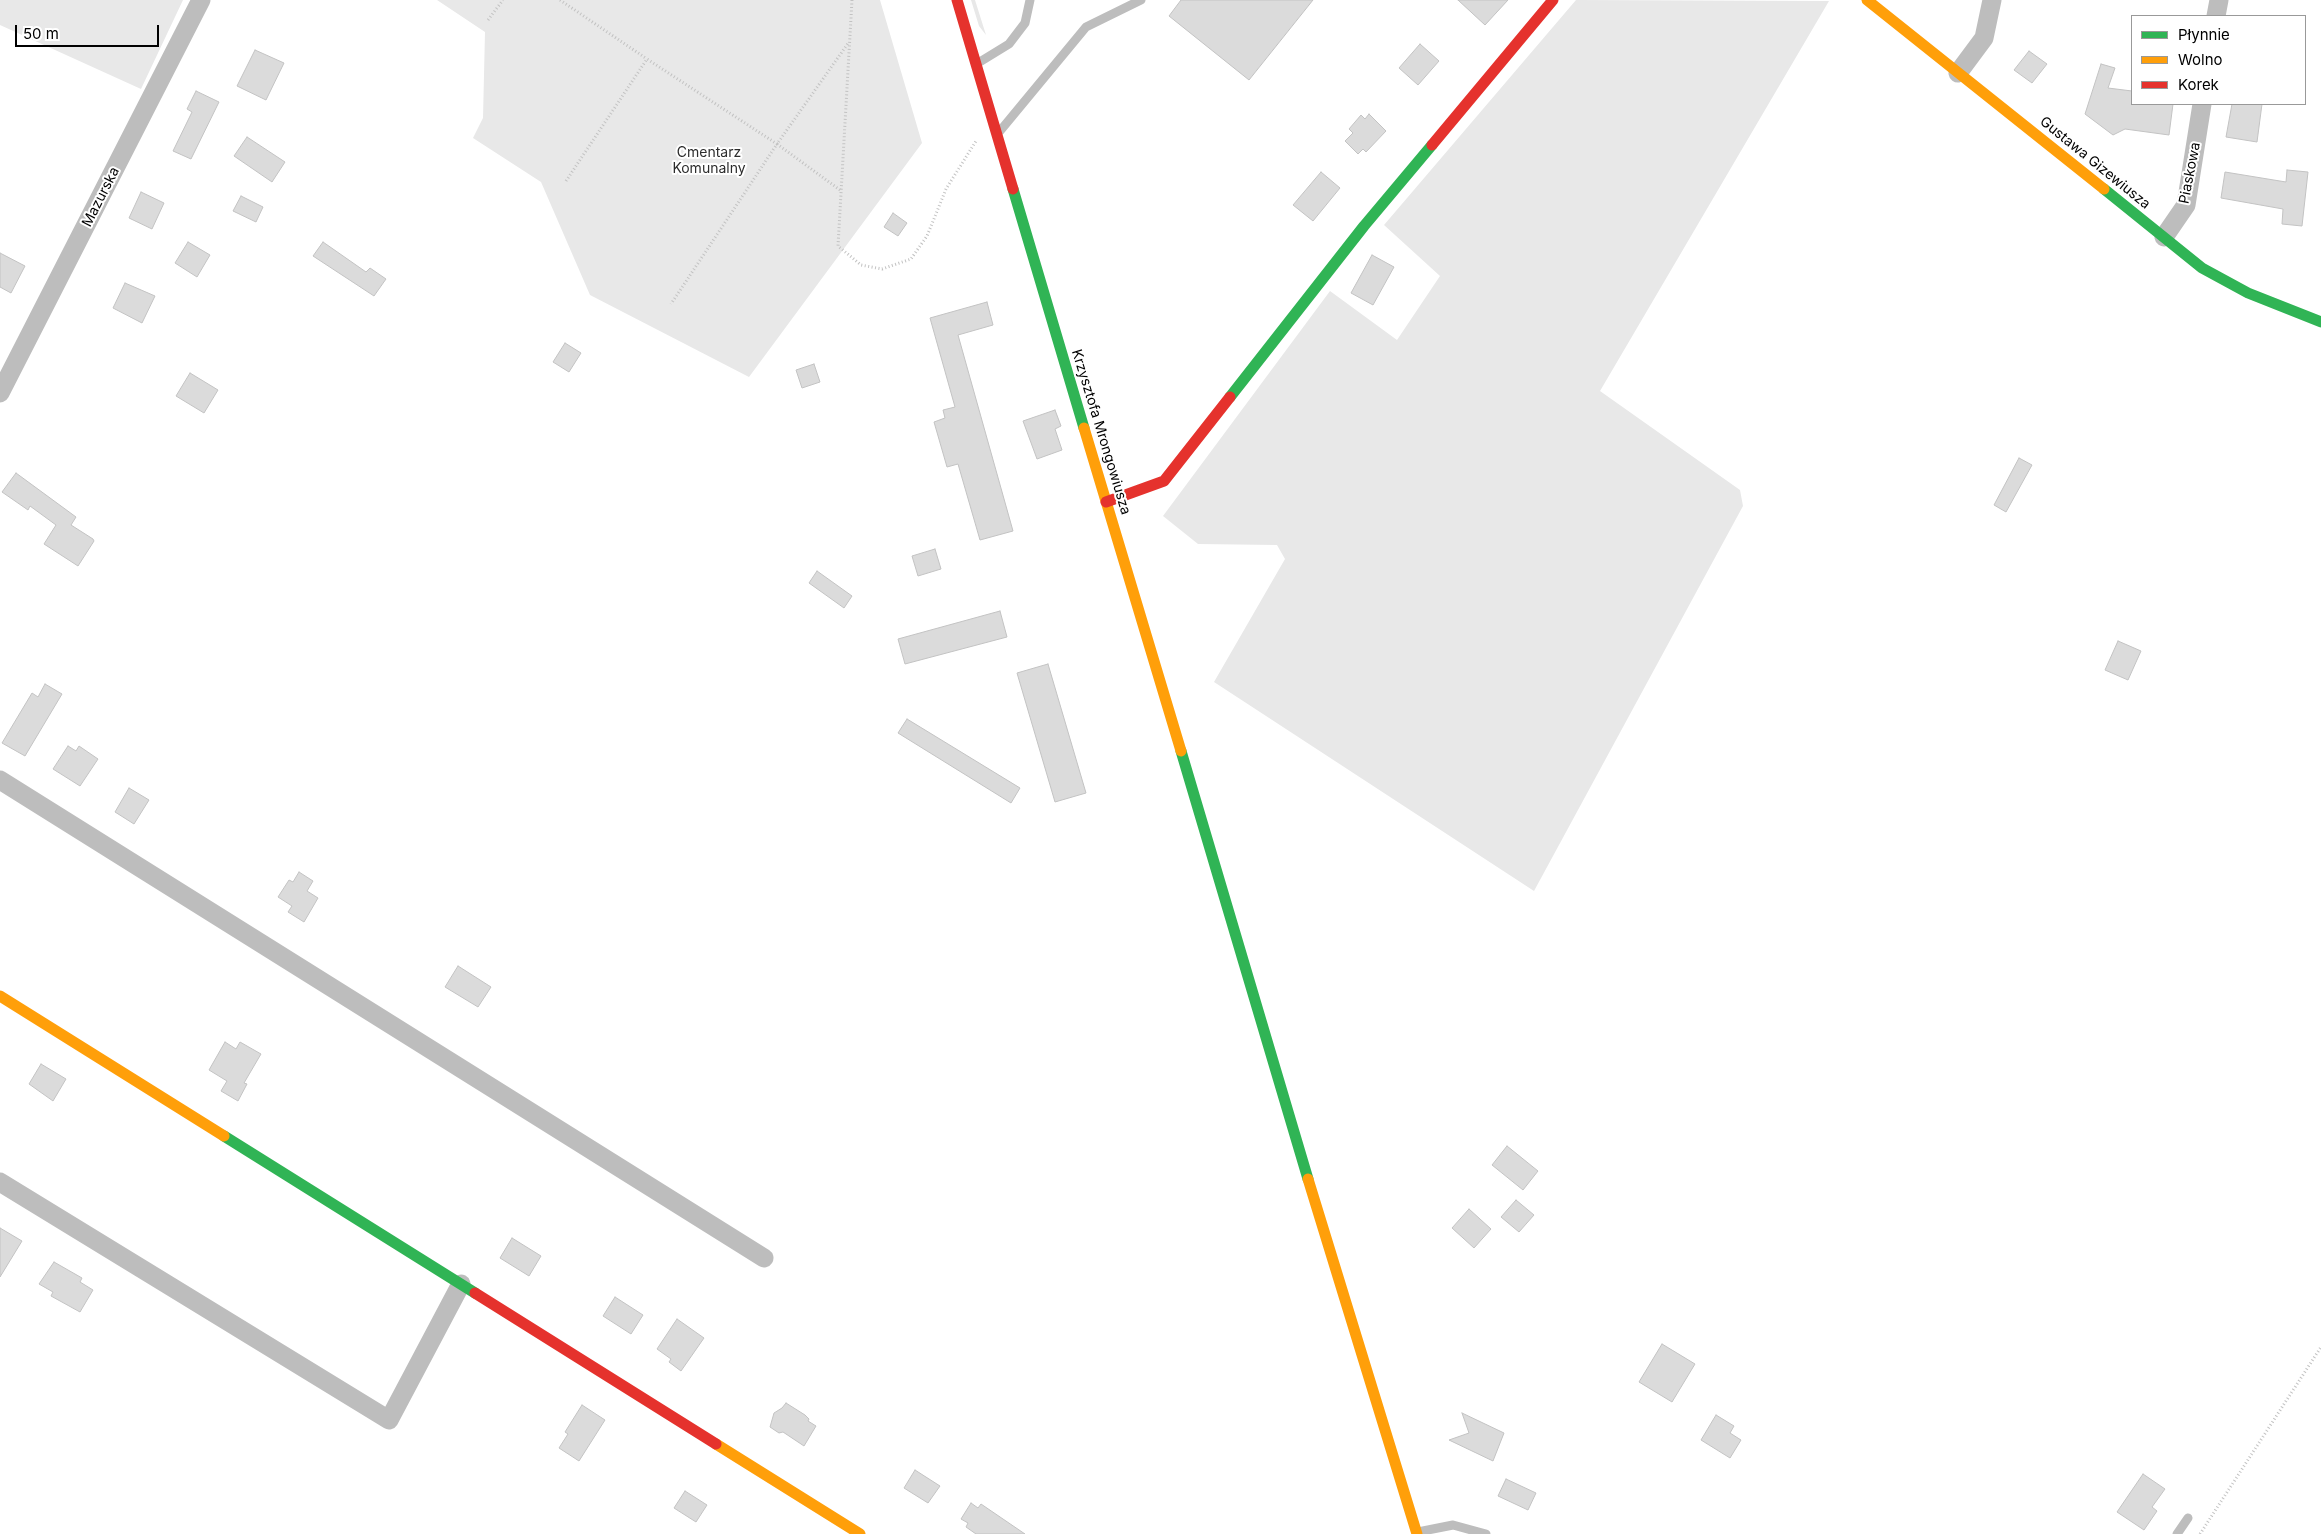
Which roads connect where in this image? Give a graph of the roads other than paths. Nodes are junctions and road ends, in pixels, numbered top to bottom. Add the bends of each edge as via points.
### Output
1 (201, 0) edge
2 (957, 0) edge
3 (1030, 0) edge
4 (1140, 0) edge
5 (1553, 0) edge
6 (1867, 0) edge
7 (1992, 0) edge
8 (2219, 0) edge
9 (2216, 15) edge
10 (976, 65) junction
11 (1958, 73) junction
12 (2202, 105) edge
13 (997, 135) junction
14 (2164, 237) junction
15 (2321, 322) edge
16 (2, 384) edge
17 (1106, 502) junction
18 (0, 780) edge
19 (0, 996) edge
20 (0, 1182) edge
21 (764, 1258) dead end
22 (460, 1284) junction
23 (2188, 1518) dead end
24 (1417, 1533) edge
25 (860, 1534) edge
26 (1486, 1534) edge
27 (2177, 1534) edge

1 - 16 street, Mazurska
2 - 10 main road, Krzysztofa Mrongowiusza
3 - 10 lane via 1025,23 1010,44
4 - 13 lane via 1086,27
5 - 17 main road via 1364,226 1164,481
6 - 11 main road, Gustawa Gizewiusza
7 - 11 street via 1984,38
8 - 9 street
10 - 13 main road, Krzysztofa Mrongowiusza
11 - 14 main road, Gustawa Gizewiusza
12 - 14 street, Piaskowa via 2186,205
13 - 17 main road, Krzysztofa Mrongowiusza
14 - 15 main road, Gustawa Gizewiusza via 2202,268 2248,293
17 - 24 main road, Krzysztofa Mrongowiusza
18 - 21 street
19 - 22 main road
20 - 22 street via 389,1420
22 - 25 main road
23 - 27 lane
24 - 26 lane via 1453,1525

